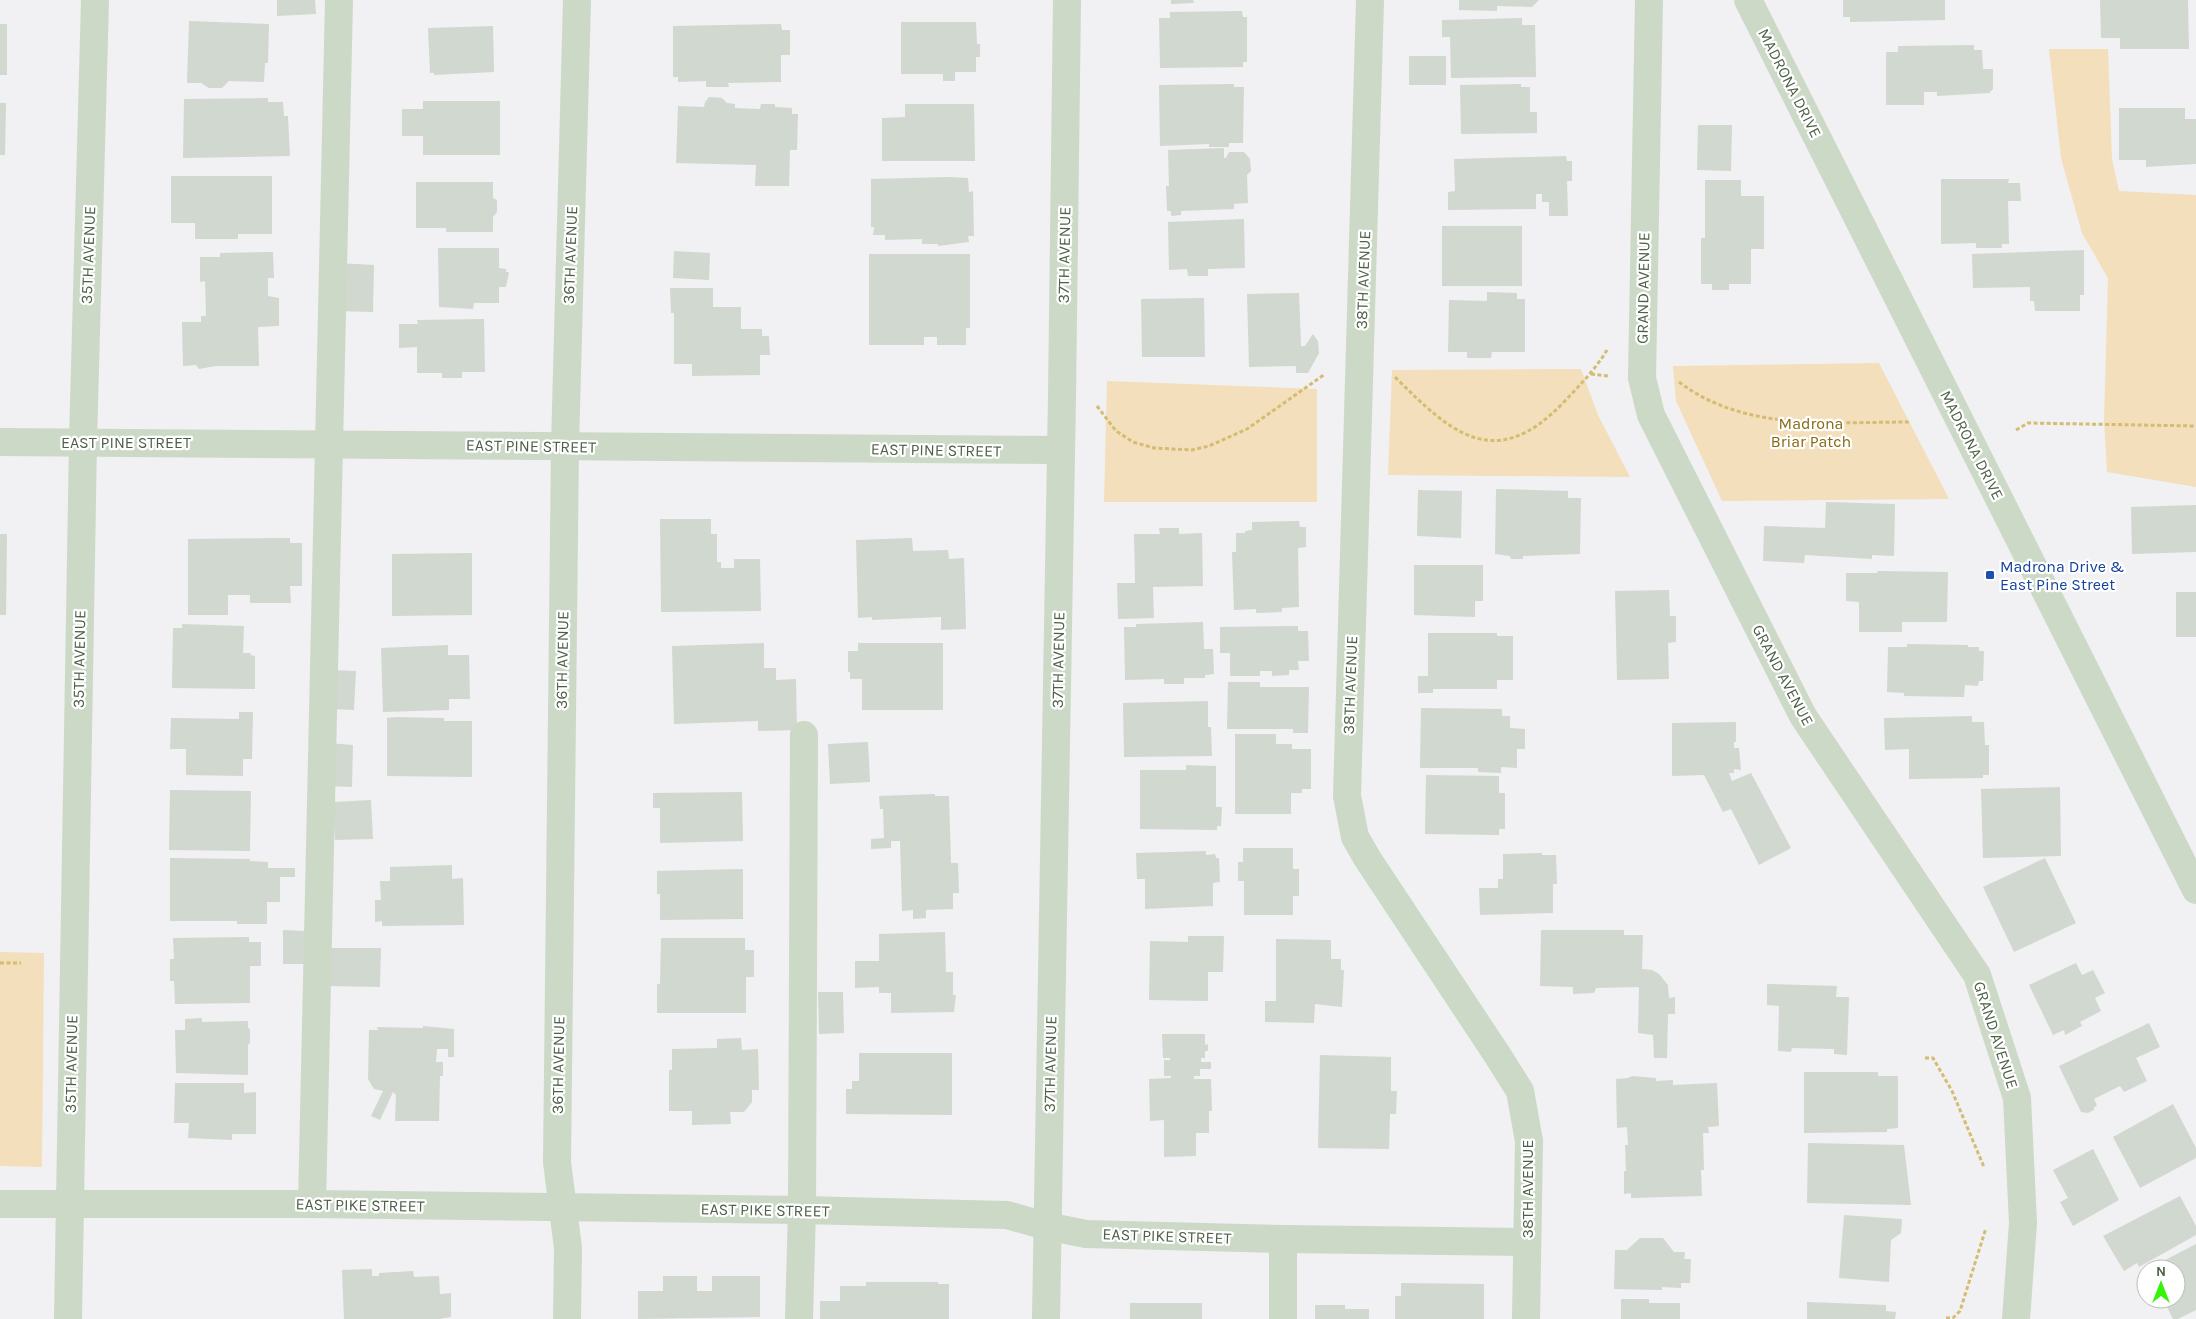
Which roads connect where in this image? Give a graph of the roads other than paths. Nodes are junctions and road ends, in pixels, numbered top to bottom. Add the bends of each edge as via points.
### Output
1 (95, 0) edge
2 (339, 0) edge
3 (577, 0) edge
4 (1067, 0) edge
5 (1370, 0) edge
6 (1649, 0) edge
7 (1748, 0) edge
8 (83, 441) junction
9 (0, 442) edge
10 (329, 444) junction
11 (565, 446) junction
12 (1062, 450) junction
13 (804, 735) dead end
14 (2196, 890) edge
15 (0, 1204) edge
16 (68, 1204) junction
17 (312, 1204) junction
18 (562, 1208) junction
19 (802, 1210) junction
20 (1046, 1226) junction
21 (1284, 1239) junction
22 (1527, 1242) junction
23 (68, 1319) edge
24 (567, 1319) edge
25 (799, 1319) edge
26 (1046, 1319) edge
27 (1283, 1319) edge
28 (1526, 1319) edge
29 (2016, 1319) edge

1 - 8 street, 35TH AVENUE
2 - 10 street
3 - 11 street, 36TH AVENUE
4 - 12 street, 37TH AVENUE
5 - 22 street, 38TH AVENUE via 1347,796 1355,836 1367,858 1520,1091 1529,1140
6 - 29 street, GRAND AVENUE via 1642,378 1651,415 1803,716 1977,975 2017,1098 2023,1223
7 - 14 street, MADRONA DRIVE
8 - 9 street, EAST PINE STREET
8 - 10 street, EAST PINE STREET
8 - 16 street, 35TH AVENUE
10 - 11 street, EAST PINE STREET
10 - 17 street
11 - 12 street, EAST PINE STREET
11 - 18 street, 36TH AVENUE via 557,1162
12 - 20 street, 37TH AVENUE
13 - 19 street
15 - 16 street, EAST PIKE STREET
16 - 17 street, EAST PIKE STREET
16 - 23 street, 35TH AVENUE
17 - 18 street, EAST PIKE STREET
18 - 19 street, EAST PIKE STREET
18 - 24 street, 36TH AVENUE via 568,1248
19 - 20 street, EAST PIKE STREET via 1007,1215
19 - 25 street
20 - 21 street, EAST PIKE STREET via 1086,1234
20 - 26 street, 37TH AVENUE
21 - 22 street, EAST PIKE STREET
21 - 27 street
22 - 28 street, 38TH AVENUE

